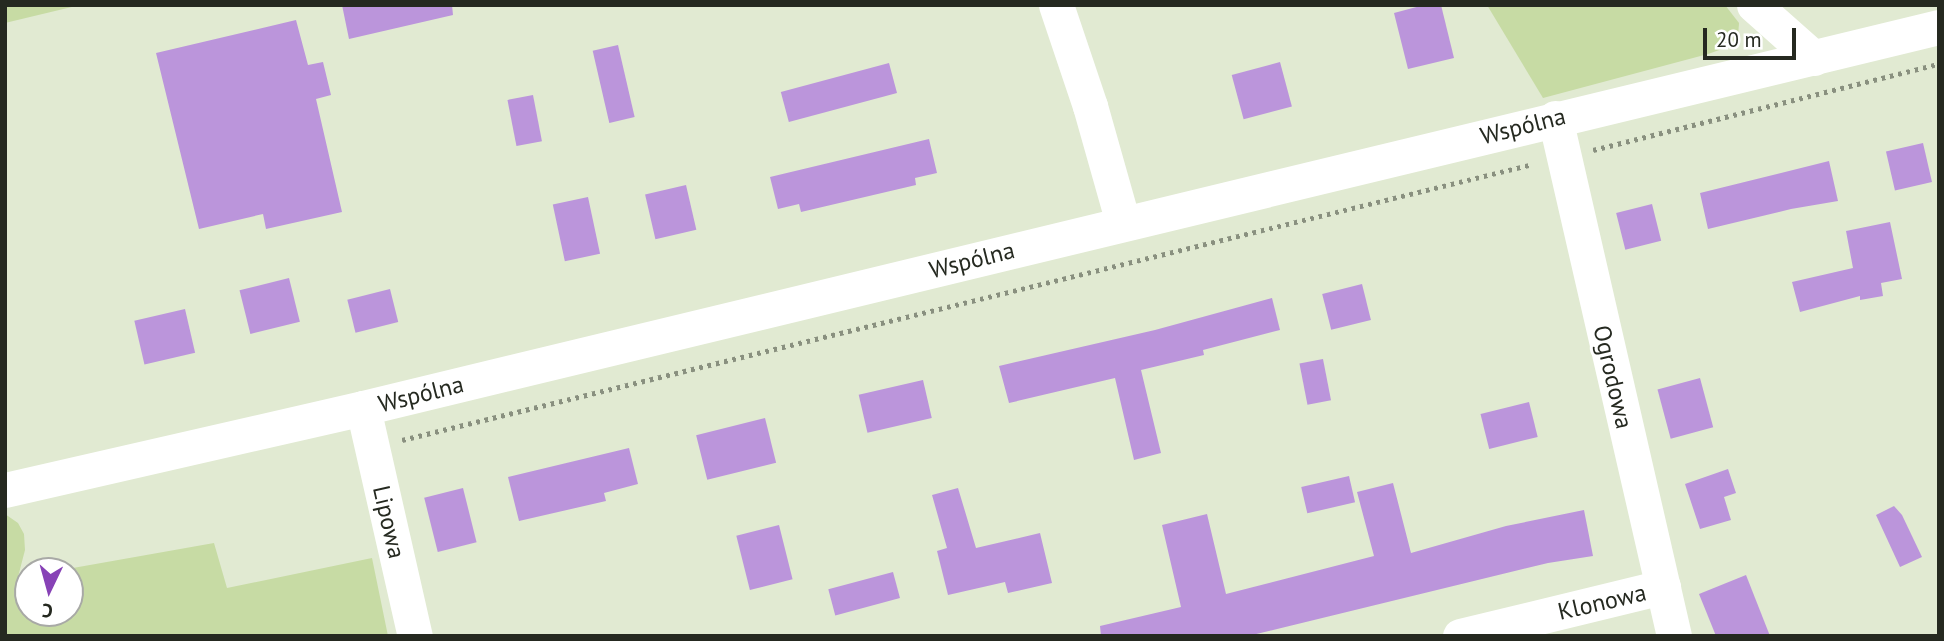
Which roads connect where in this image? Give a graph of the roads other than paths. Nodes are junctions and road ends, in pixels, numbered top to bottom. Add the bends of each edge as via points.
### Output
1 (1056, 5) edge
2 (1754, 5) edge
3 (1939, 27) edge
4 (1814, 58) junction
5 (1555, 118) junction
6 (1123, 223) junction
7 (363, 408) junction
8 (5, 490) edge
9 (1663, 587) junction
10 (415, 636) edge
11 (1460, 636) edge
12 (1674, 636) edge

1 - 6 street
2 - 4 street
3 - 4 street, Wspólna
4 - 5 street, Wspólna
5 - 6 street, Wspólna
5 - 9 street, Ogrodowa
6 - 7 street, Wspólna
7 - 8 street, Wspólna
7 - 10 street, Lipowa
9 - 11 street, Klonowa
9 - 12 street, Ogrodowa

